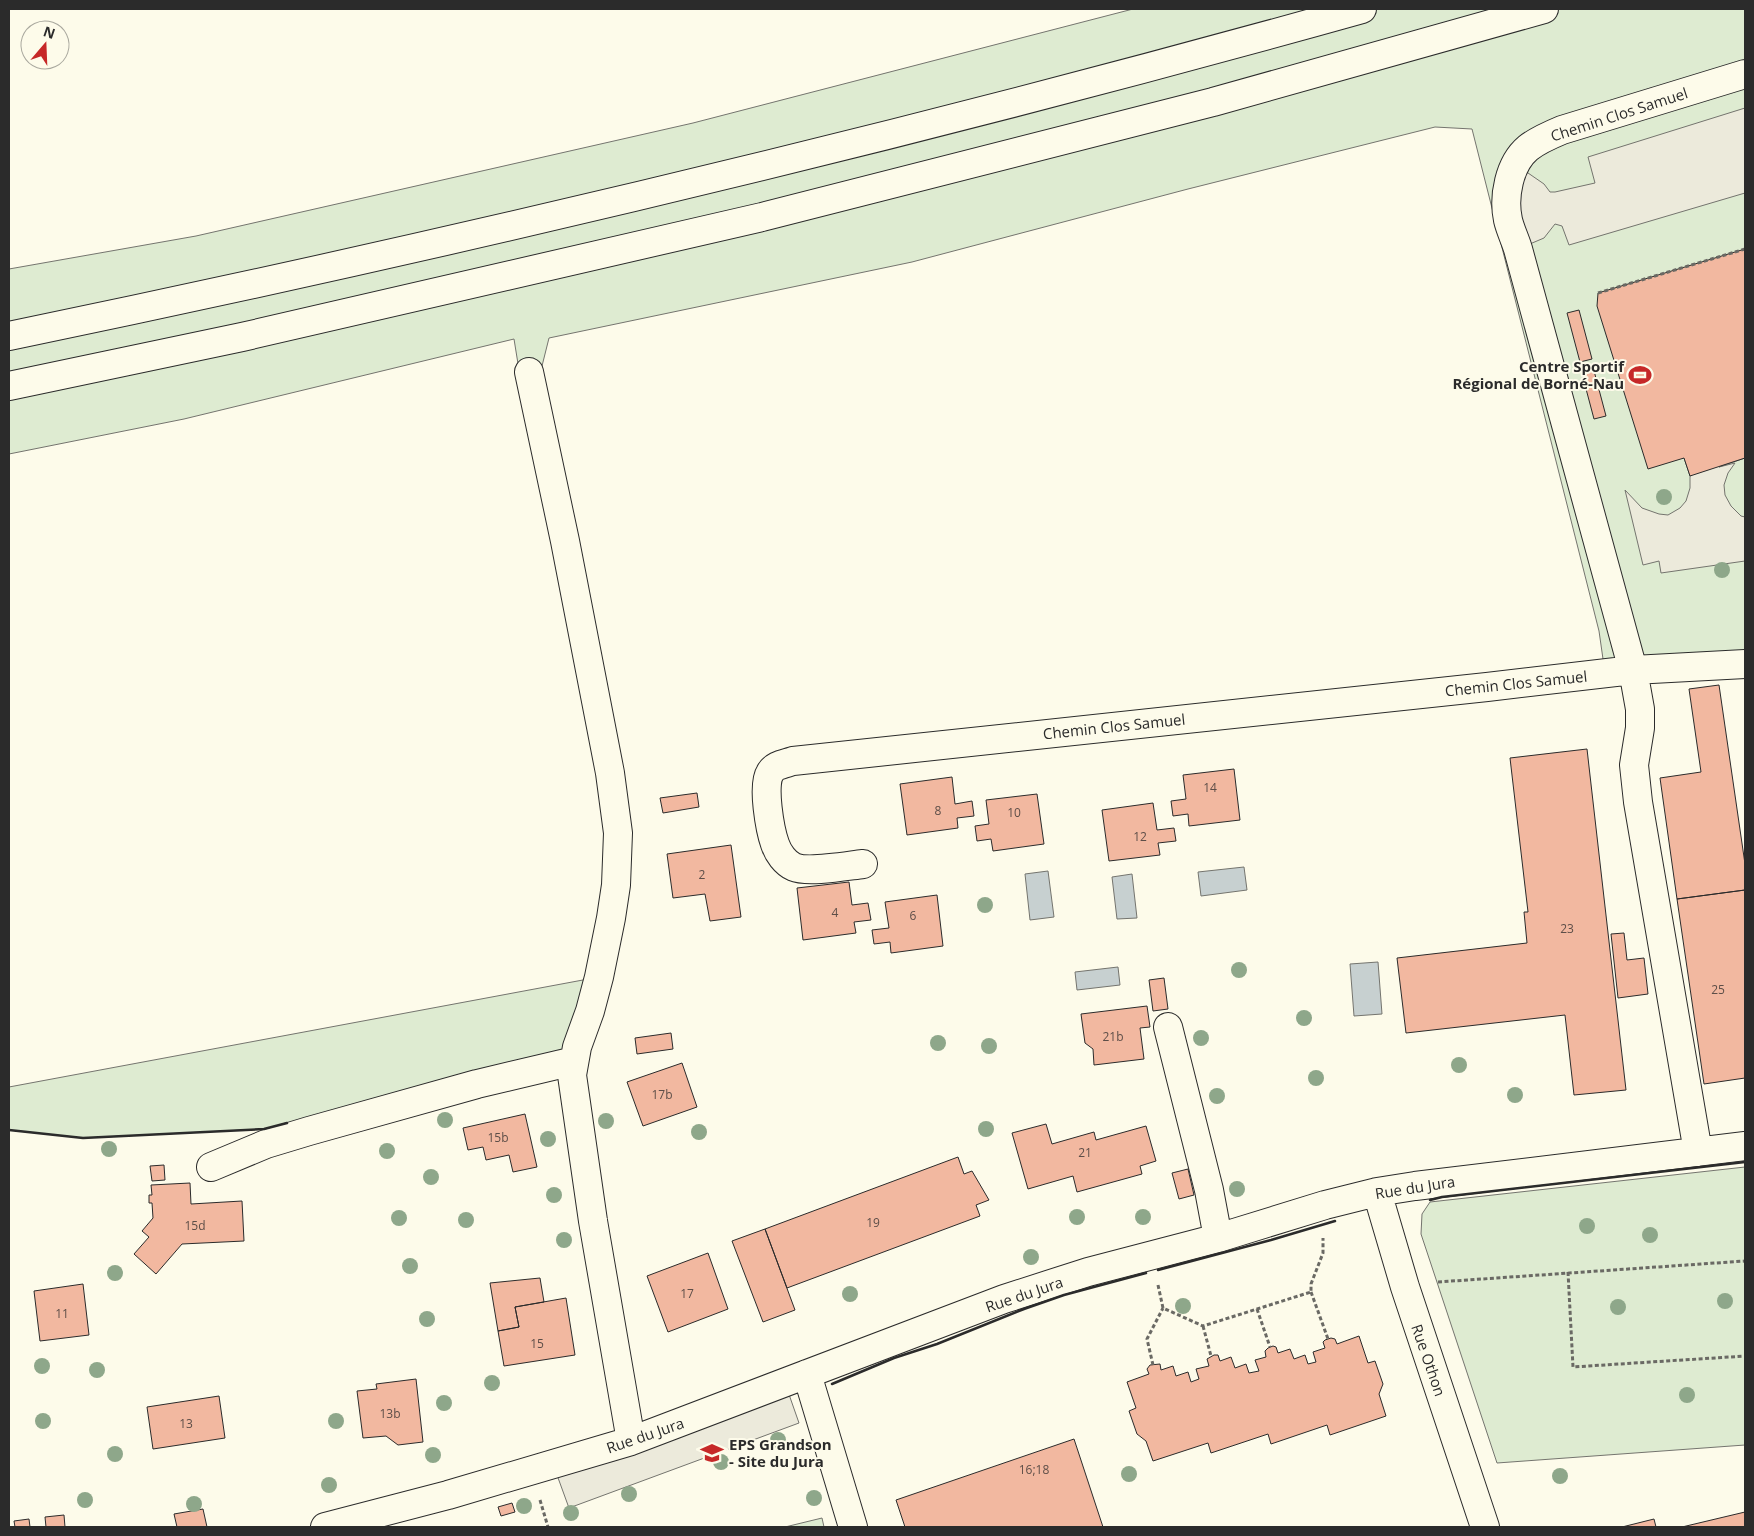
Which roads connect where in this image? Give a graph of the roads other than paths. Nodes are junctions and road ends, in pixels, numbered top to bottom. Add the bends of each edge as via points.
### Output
1 (1362, 9) edge
2 (1544, 9) edge
3 (1745, 74) edge
4 (9, 336) edge
5 (529, 372) dead end
6 (9, 386) edge
7 (1745, 664) edge
8 (1633, 670) junction
9 (863, 864) dead end
10 (1168, 1027) dead end
11 (574, 1061) junction
12 (1745, 1146) edge
13 (1698, 1152) junction
14 (211, 1167) dead end
15 (1377, 1192) junction
16 (1218, 1238) junction
17 (807, 1374) junction
18 (631, 1441) junction
19 (325, 1527) edge
20 (853, 1527) edge
21 (1485, 1527) edge

1 - 4 main road via 1176,61 728,175 235,289
2 - 6 main road via 1213,102 762,217 251,335
3 - 8 main road, Chemin Clos Samuel via 1562,130 1540,140 1527,149 1515,164 1506,198 1507,219 1518,249
5 - 11 main road via 609,764 618,833 616,885 608,933 590,1011
7 - 8 main road, Chemin Clos Samuel
8 - 9 main road, Chemin Clos Samuel via 793,761 774,767 765,784 766,796 774,844 788,864 803,870
8 - 13 main road via 1640,709 1634,765 1638,802
10 - 16 main road
11 - 14 main road via 308,1130
11 - 18 main road via 573,1093
12 - 13 main road, Rue du Jura
13 - 15 main road, Rue du Jura
15 - 16 main road, Rue du Jura
15 - 21 main road, Rue Othon via 1405,1288
16 - 17 main road, Rue du Jura via 1088,1272 1004,1299
17 - 18 main road, Rue du Jura
17 - 20 main road
18 - 19 main road, Rue du Jura

